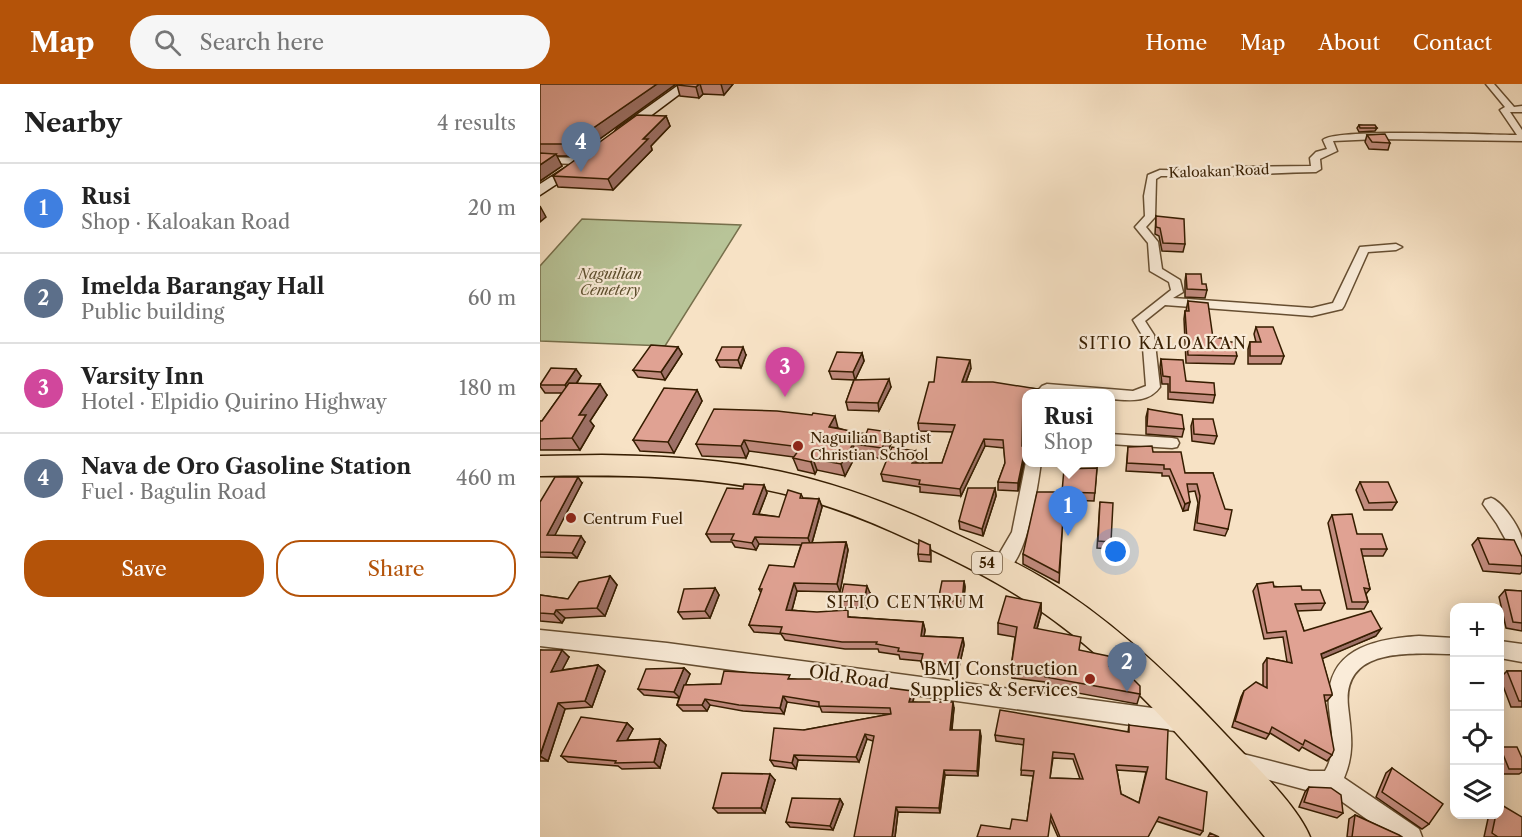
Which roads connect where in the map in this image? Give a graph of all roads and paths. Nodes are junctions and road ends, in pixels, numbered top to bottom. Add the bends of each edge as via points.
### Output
1 (687, 84) edge
2 (1490, 84) edge
3 (1510, 108) junction
4 (1522, 109) edge
5 (1522, 137) edge
6 (610, 140) edge
7 (586, 158) joint
8 (540, 160) edge
9 (540, 190) edge
10 (1396, 247) dead end
11 (1165, 301) junction
12 (1115, 394) edge
13 (1115, 439) edge
14 (1172, 443) dead end
15 (540, 466) edge
16 (1033, 467) edge
17 (1491, 504) dead end
18 (1522, 553) edge
19 (999, 568) junction
20 (540, 638) edge
21 (1450, 646) edge
22 (1504, 651) edge
23 (1522, 653) edge
24 (1193, 723) junction
25 (1226, 759) junction
26 (1330, 781) junction
27 (1290, 837) edge
28 (1411, 837) edge

1 - 6 main road
2 - 3 street
3 - 4 street
3 - 5 street via 1504,112
5 - 11 street, Kaloakan Road via 1330,138 1332,152 1315,158 1316,169 1154,174 1150,217 1140,227 1153,242 1156,271 1176,284 1177,292
7 - 8 street
7 - 9 main road
10 - 11 street via 1364,249 1338,306 1323,311
11 - 12 street via 1139,320 1148,335 1153,387 1140,396
13 - 14 street
15 - 19 highway, 54 via 667,467 788,484 890,517
16 - 19 street via 1015,548
17 - 18 street
19 - 24 highway, 54 via 1107,642
20 - 24 street, Old Road
21 - 26 street via 1389,647 1361,655 1348,667 1340,679 1338,697 1343,755
22 - 23 street
24 - 25 highway, 54
25 - 26 street via 1310,781
25 - 27 highway, 54
26 - 28 street

